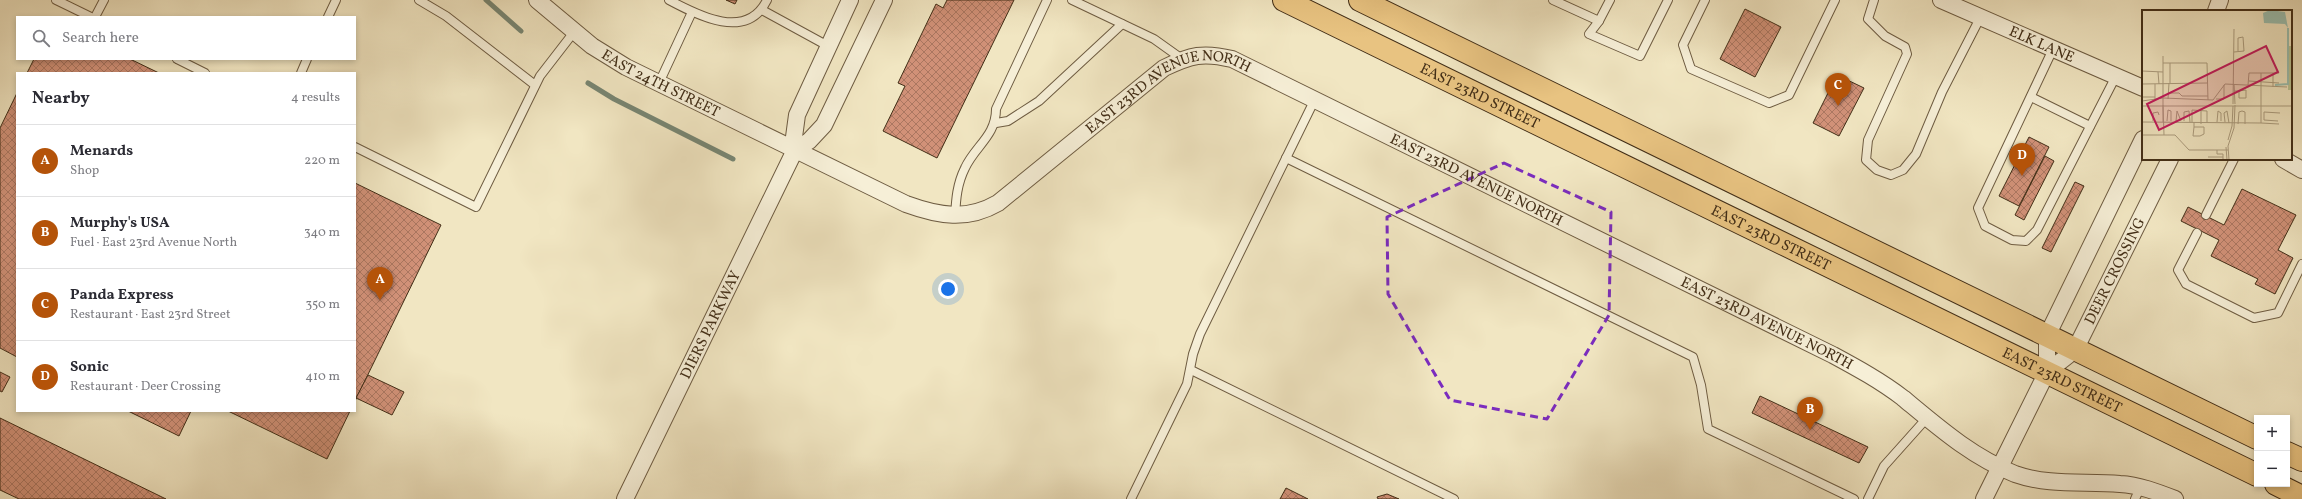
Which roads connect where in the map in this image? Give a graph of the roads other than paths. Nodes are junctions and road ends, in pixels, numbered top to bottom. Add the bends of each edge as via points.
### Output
1 (56, 0) edge
2 (104, 0) edge
3 (336, 0) edge
4 (418, 0) edge
5 (537, 0) edge
6 (669, 0) edge
7 (767, 0) edge
8 (850, 0) edge
9 (884, 0) edge
10 (1047, 0) edge
11 (1072, 0) edge
12 (1284, 0) edge
13 (1360, 0) edge
14 (1553, 0) edge
15 (1610, 0) edge
16 (1668, 0) edge
17 (1706, 0) edge
18 (1835, 0) edge
19 (1874, 0) edge
20 (1941, 0) edge
21 (2220, 0) edge
22 (762, 10) junction
23 (2216, 10) edge
24 (692, 12) junction
25 (89, 16) edge
26 (96, 16) edge
27 (328, 16) edge
28 (1980, 18) junction
29 (1599, 21) junction
30 (1122, 24) junction
31 (574, 32) junction
32 (828, 46) junction
33 (2053, 49) junction
34 (179, 60) edge
35 (307, 60) edge
36 (1182, 60) junction
37 (203, 72) edge
38 (301, 72) edge
39 (2116, 76) junction
40 (658, 83) junction
41 (535, 85) junction
42 (2142, 88) edge
43 (2031, 97) junction
44 (1315, 98) junction
45 (996, 123) junction
46 (2090, 126) junction
47 (2142, 141) edge
48 (356, 147) edge
49 (795, 150) junction
50 (1286, 158) junction
51 (2170, 160) edge
52 (2234, 160) edge
53 (2285, 160) edge
54 (2302, 170) edge
55 (2206, 215) dead end
56 (955, 216) junction
57 (2197, 233) dead end
58 (2302, 264) edge
59 (2047, 336) junction
60 (2075, 350) junction
61 (1191, 370) junction
62 (2047, 372) junction
63 (1926, 420) junction
64 (2254, 437) edge
65 (2290, 454) edge
66 (2302, 460) edge
67 (2000, 467) junction
68 (2254, 474) edge
69 (2282, 487) edge
70 (2138, 493) edge
71 (2302, 497) edge
72 (625, 499) edge
73 (1131, 499) edge
74 (1454, 499) edge
75 (1854, 499) edge
76 (1868, 499) edge
77 (1984, 499) edge
78 (2175, 499) edge

1 - 25 lane
2 - 26 lane
3 - 27 lane
4 - 41 lane via 446,16
5 - 31 street, EAST 24TH STREET
6 - 24 lane
7 - 22 lane
8 - 32 street, DIERS PARKWAY
9 - 49 street, DIERS PARKWAY via 824,125 809,141
10 - 45 lane via 996,109
11 - 30 lane
12 - 62 main road, EAST 23RD STREET
13 - 59 main road
14 - 29 lane
15 - 29 lane
16 - 29 lane via 1640,56 1589,34
17 - 18 lane via 1683,45 1691,68 1769,103 1789,95
19 - 28 lane via 1868,19 1885,36 1905,47 1907,54 1868,140 1866,160 1877,170 1891,176 1903,170 1916,154 1942,92
20 - 28 street, ELK LANE
21 - 23 street
22 - 24 lane via 743,22 719,22
22 - 32 lane
24 - 40 lane
28 - 33 street, ELK LANE
30 - 36 lane via 1154,39
30 - 45 lane via 1039,101 1008,122
31 - 40 street, EAST 24TH STREET via 605,54
31 - 41 lane via 547,64
32 - 49 street, DIERS PARKWAY via 797,115
33 - 39 street, ELK LANE
33 - 43 lane
34 - 37 lane
35 - 38 lane
36 - 44 street, EAST 23RD AVENUE NORTH via 1200,54 1232,59
36 - 56 street, EAST 23RD AVENUE NORTH via 1150,77 998,204 977,213
39 - 42 street, ELK LANE
39 - 46 lane
40 - 49 street, EAST 24TH STREET
41 - 48 lane via 476,207
43 - 46 lane
43 - 46 lane via 1978,208 1985,226 2012,240 2026,241 2037,230
44 - 50 lane
44 - 63 street, EAST 23RD AVENUE NORTH via 1833,355 1880,382
45 - 56 lane via 965,167 956,189
47 - 59 street, DEER CROSSING
49 - 56 street, EAST 23RD AVENUE NORTH via 906,204 926,212
49 - 72 street, DIERS PARKWAY
50 - 61 lane via 1200,334
50 - 75 lane via 1693,357 1708,429
51 - 60 street, DEER CROSSING
52 - 55 lane
53 - 54 street
57 - 58 lane via 2178,270 2186,284 2254,318 2278,313
59 - 60 main road
59 - 62 street
60 - 62 street, DEER CROSSING
60 - 64 main road
61 - 73 lane via 1181,397
61 - 74 lane
62 - 67 street
62 - 68 main road, EAST 23RD STREET
63 - 67 street, EAST 23RD AVENUE NORTH via 1968,450
63 - 76 lane via 1884,466
65 - 66 main road
67 - 70 street, EAST 23RD AVENUE NORTH via 2042,481 2122,484
67 - 77 street
69 - 71 main road
70 - 78 street, EAST 23RD AVENUE NORTH

